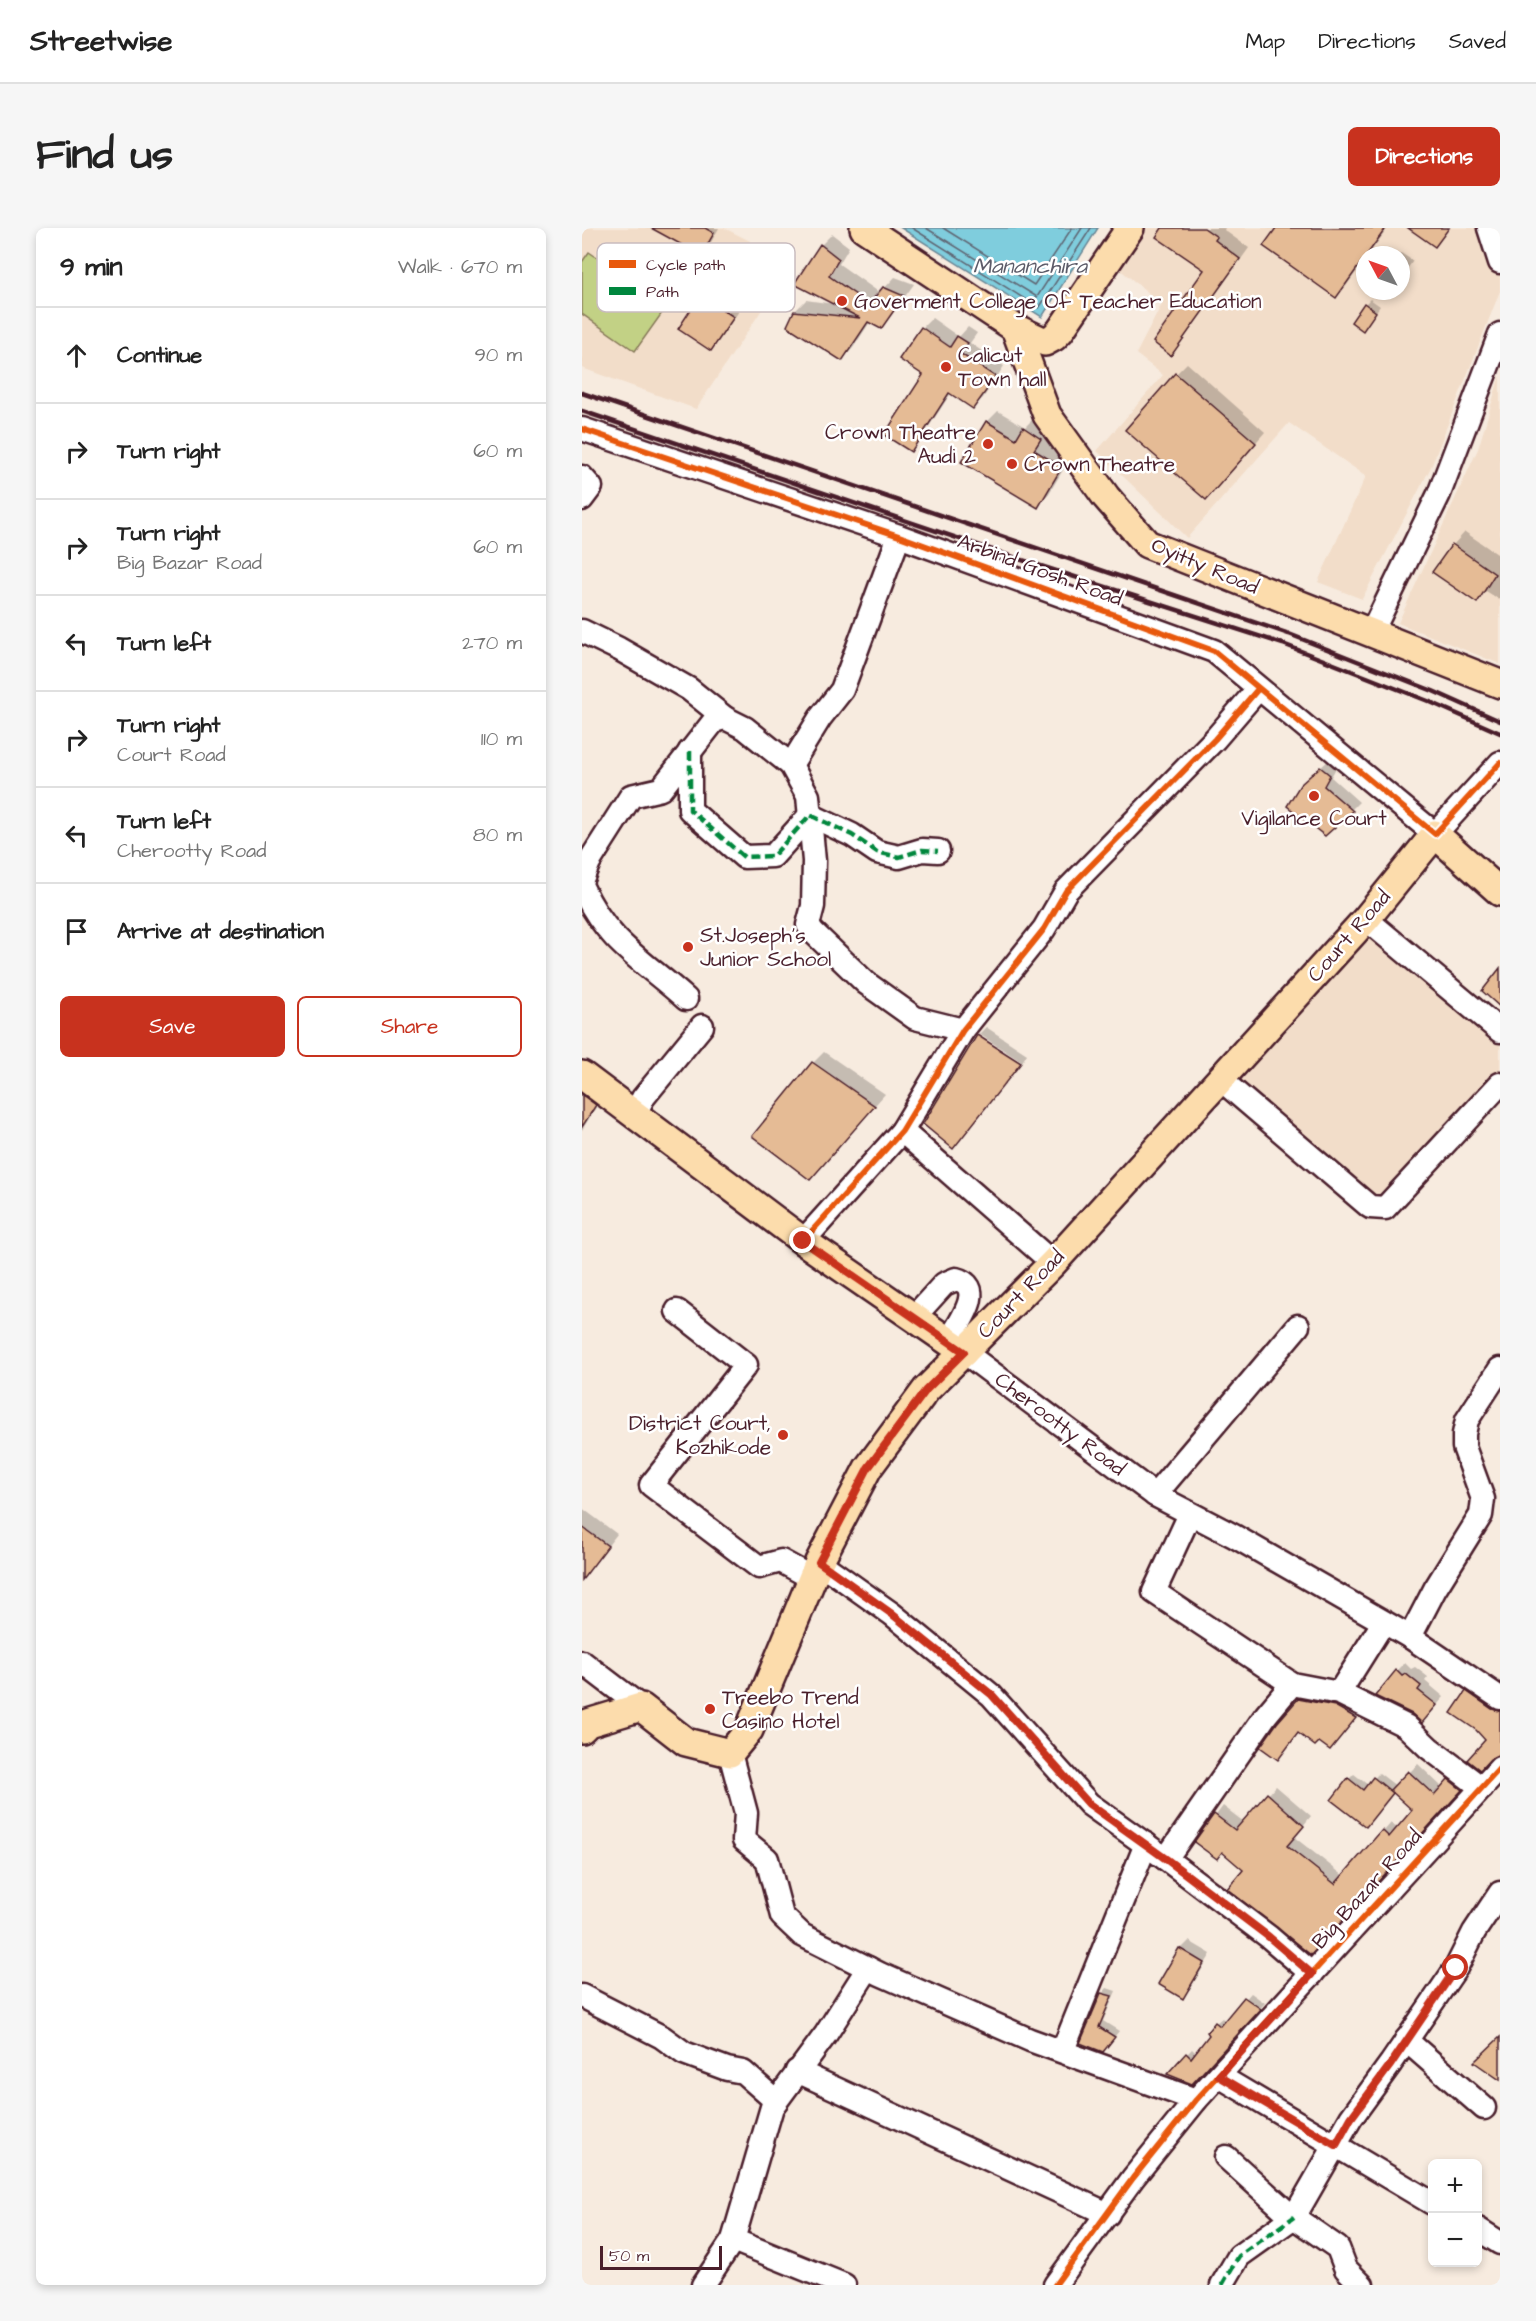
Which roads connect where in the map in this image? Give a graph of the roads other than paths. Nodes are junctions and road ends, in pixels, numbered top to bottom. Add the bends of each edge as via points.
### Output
1 (864, 228) edge
2 (1130, 228) edge
3 (1489, 228) edge
4 (1500, 262) edge
5 (1015, 328) junction
6 (1500, 334) edge
7 (582, 429) edge
8 (582, 477) edge
9 (582, 500) edge
10 (898, 536) junction
11 (582, 631) edge
12 (1371, 634) junction
13 (1500, 684) edge
14 (1258, 689) junction
15 (725, 718) junction
16 (690, 752) junction
17 (791, 765) junction
18 (1499, 765) edge
19 (810, 815) junction
20 (1435, 834) junction
21 (938, 851) dead end
22 (582, 879) edge
23 (582, 887) edge
24 (1500, 892) edge
25 (1366, 919) junction
26 (686, 999) dead end
27 (702, 1026) dead end
28 (963, 1030) junction
29 (1500, 1031) edge
30 (582, 1075) edge
31 (1220, 1079) junction
32 (1500, 1084) edge
33 (635, 1114) junction
34 (902, 1131) junction
35 (803, 1241) junction
36 (1053, 1263) junction
37 (677, 1311) dead end
38 (914, 1317) junction
39 (1298, 1326) dead end
40 (957, 1347) junction
41 (1500, 1369) edge
42 (1155, 1495) junction
43 (1492, 1502) edge
44 (1190, 1514) junction
45 (816, 1570) junction
46 (1383, 1623) junction
47 (1410, 1637) junction
48 (582, 1662) edge
49 (1292, 1684) junction
50 (1339, 1693) junction
51 (1500, 1698) edge
52 (641, 1707) junction
53 (582, 1729) edge
54 (730, 1753) junction
55 (1500, 1768) edge
56 (1482, 1788) junction
57 (1146, 1844) junction
58 (1166, 1859) junction
59 (1500, 1893) edge
60 (868, 1968) junction
61 (1312, 1974) junction
62 (582, 1996) edge
63 (1406, 2040) junction
64 (1063, 2050) junction
65 (797, 2071) junction
66 (1219, 2076) junction
67 (1196, 2100) junction
68 (776, 2101) junction
69 (1484, 2108) dead end
70 (1336, 2145) junction
71 (1226, 2157) dead end
72 (1428, 2200) edge
73 (1108, 2214) junction
74 (1294, 2217) junction
75 (1482, 2231) edge
76 (733, 2240) junction
77 (1500, 2242) edge
78 (703, 2285) edge
79 (844, 2285) edge
80 (1055, 2285) edge
81 (1222, 2285) edge
82 (1362, 2285) edge

1 - 5 main road
2 - 5 main road via 1054,338 1045,342
3 - 4 street
5 - 12 main road, Oyitty Road via 1047,415 1106,497 1147,544
6 - 12 street via 1439,494
7 - 10 street, Arbind Gosh Road
8 - 9 street via 591,487
10 - 14 street, Arbind Gosh Road via 1214,651
10 - 17 street via 842,690
11 - 15 street via 689,689
12 - 13 main road, Oyitty Road
14 - 20 street, Arbind Gosh Road
14 - 28 street via 1215,739 1066,891 1044,929
15 - 16 street via 714,721
15 - 17 street via 745,728
16 - 19 street via 690,810 744,857 773,856
16 - 22 street via 661,789 631,796
17 - 19 street via 808,796
18 - 20 street, Court Road
19 - 21 street via 877,852 898,857 922,850
19 - 28 street via 814,861 813,906 808,925 866,983 915,1018
20 - 24 main road
20 - 25 main road, Court Road
23 - 26 street via 592,910 608,931 634,958
25 - 29 street
25 - 31 main road, Court Road
27 - 33 street via 643,1098
28 - 34 street
30 - 33 main road, Cherootty Road
31 - 32 street via 1370,1207 1385,1208
31 - 36 main road, Court Road
33 - 35 main road, Cherootty Road
34 - 35 street
34 - 36 street
35 - 38 main road, Cherootty Road
36 - 40 main road, Court Road
37 - 45 street via 746,1365 651,1485 759,1567 781,1561
38 - 40 main road, Cherootty Road
38 - 40 street via 944,1284 962,1280 971,1289 971,1295
39 - 42 street
40 - 42 street, Cherootty Road
40 - 45 main road, Court Road via 868,1468
41 - 43 street via 1467,1420 1464,1434 1464,1447 1478,1482
42 - 44 street, Cherootty Road
43 - 47 street via 1435,1589
44 - 46 street, Cherootty Road
44 - 49 street via 1154,1592
45 - 54 main road, Court Road via 749,1730
45 - 57 street via 892,1614 992,1695 1089,1804
46 - 47 street, Cherootty Road
46 - 50 street
47 - 51 street, Cherootty Road
48 - 52 street
49 - 50 street
49 - 58 street
50 - 56 street via 1406,1726
52 - 53 main road via 588,1723
52 - 54 main road via 686,1742
54 - 60 street via 746,1813 744,1840 767,1859 782,1916 802,1935
55 - 56 street, Big Bazar Road
56 - 61 street, Big Bazar Road
57 - 58 street
57 - 64 street
58 - 61 street
59 - 63 street via 1456,1968
60 - 64 street via 1030,2040
60 - 65 street
61 - 66 street, Big Bazar Road
62 - 68 street via 662,2037 684,2053 743,2072
63 - 69 street
63 - 70 street
64 - 67 street
65 - 68 street
65 - 73 street
66 - 67 street, Big Bazar Road
66 - 70 street
67 - 73 street, Big Bazar Road
68 - 76 street
70 - 72 street
70 - 74 street
71 - 74 street
73 - 80 street, Big Bazar Road
74 - 81 street via 1239,2256
74 - 82 street via 1338,2248 1346,2269
75 - 77 street
76 - 78 street
76 - 79 street

